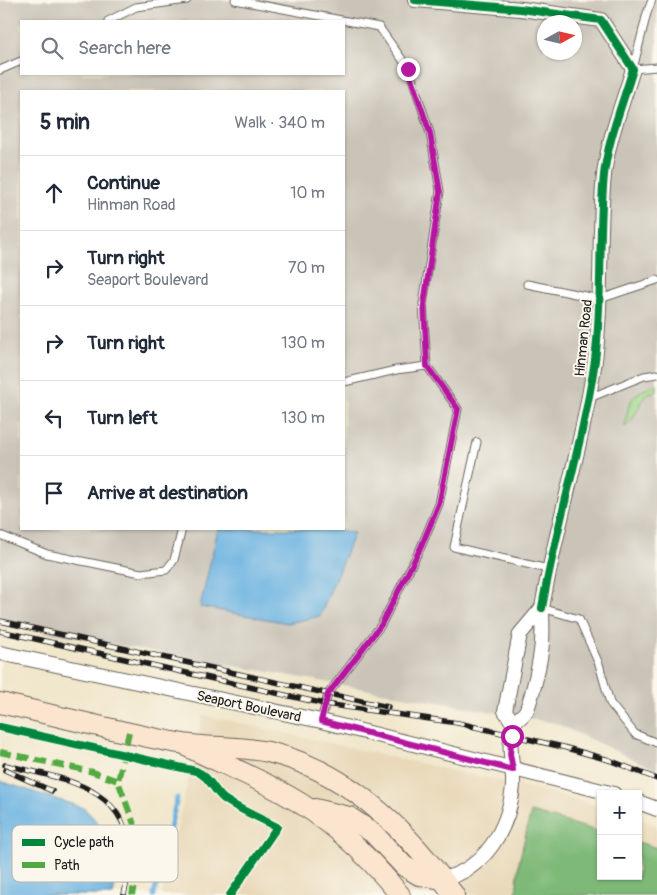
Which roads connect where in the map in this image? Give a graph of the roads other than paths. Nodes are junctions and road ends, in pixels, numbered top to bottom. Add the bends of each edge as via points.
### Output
1 (187, 0) edge
2 (235, 0) edge
3 (416, 0) edge
4 (652, 0) edge
5 (110, 20) edge
6 (342, 20) edge
7 (345, 21) edge
8 (20, 61) edge
9 (657, 67) edge
10 (633, 69) junction
11 (0, 70) edge
12 (657, 280) edge
13 (527, 284) dead end
14 (600, 299) junction
15 (427, 366) junction
16 (657, 374) edge
17 (345, 382) edge
18 (588, 398) junction
19 (477, 442) dead end
20 (182, 530) edge
21 (0, 535) edge
22 (548, 569) junction
23 (542, 608) junction
24 (0, 653) edge
25 (0, 703) edge
26 (321, 721) junction
27 (514, 724) junction
28 (180, 743) junction
29 (657, 743) edge
30 (513, 770) junction
31 (597, 790) edge
32 (642, 803) edge
33 (305, 806) junction
34 (657, 809) edge
35 (442, 879) junction
36 (400, 895) edge
37 (454, 895) edge

1 - 5 lane via 136,7
2 - 6 lane
3 - 10 street via 601,20
4 - 10 lane
7 - 15 lane via 379,27 408,69 430,133 440,192 424,304
8 - 11 lane
9 - 10 lane
10 - 14 street, Hinman Road via 604,174
12 - 14 lane
13 - 14 lane
14 - 18 street, Hinman Road
15 - 17 lane
15 - 26 lane via 458,409 439,504 381,625 328,694
16 - 18 lane
18 - 22 street, Hinman Road
19 - 22 lane via 454,547
20 - 21 lane via 174,560 166,570 141,573 47,554
22 - 23 street, Hinman Road
23 - 27 street, Hinman Road via 542,642 529,703 527,711
23 - 27 street, Hinman Road via 520,634 505,711
23 - 29 lane via 579,619 599,664 610,703 634,734
24 - 26 street, Seaport Boulevard
25 - 28 main road
26 - 30 street, Seaport Boulevard
27 - 30 street, Hinman Road via 510,754
28 - 33 main road via 269,785
28 - 35 main road via 272,753 300,761 326,774 350,788 399,829
30 - 31 street, Seaport Boulevard
30 - 35 street, Hinman Road via 513,788 505,820 490,850 468,870
32 - 34 street
33 - 35 main road via 349,817 373,832 404,866 419,875
33 - 36 main road via 366,856
35 - 37 main road

